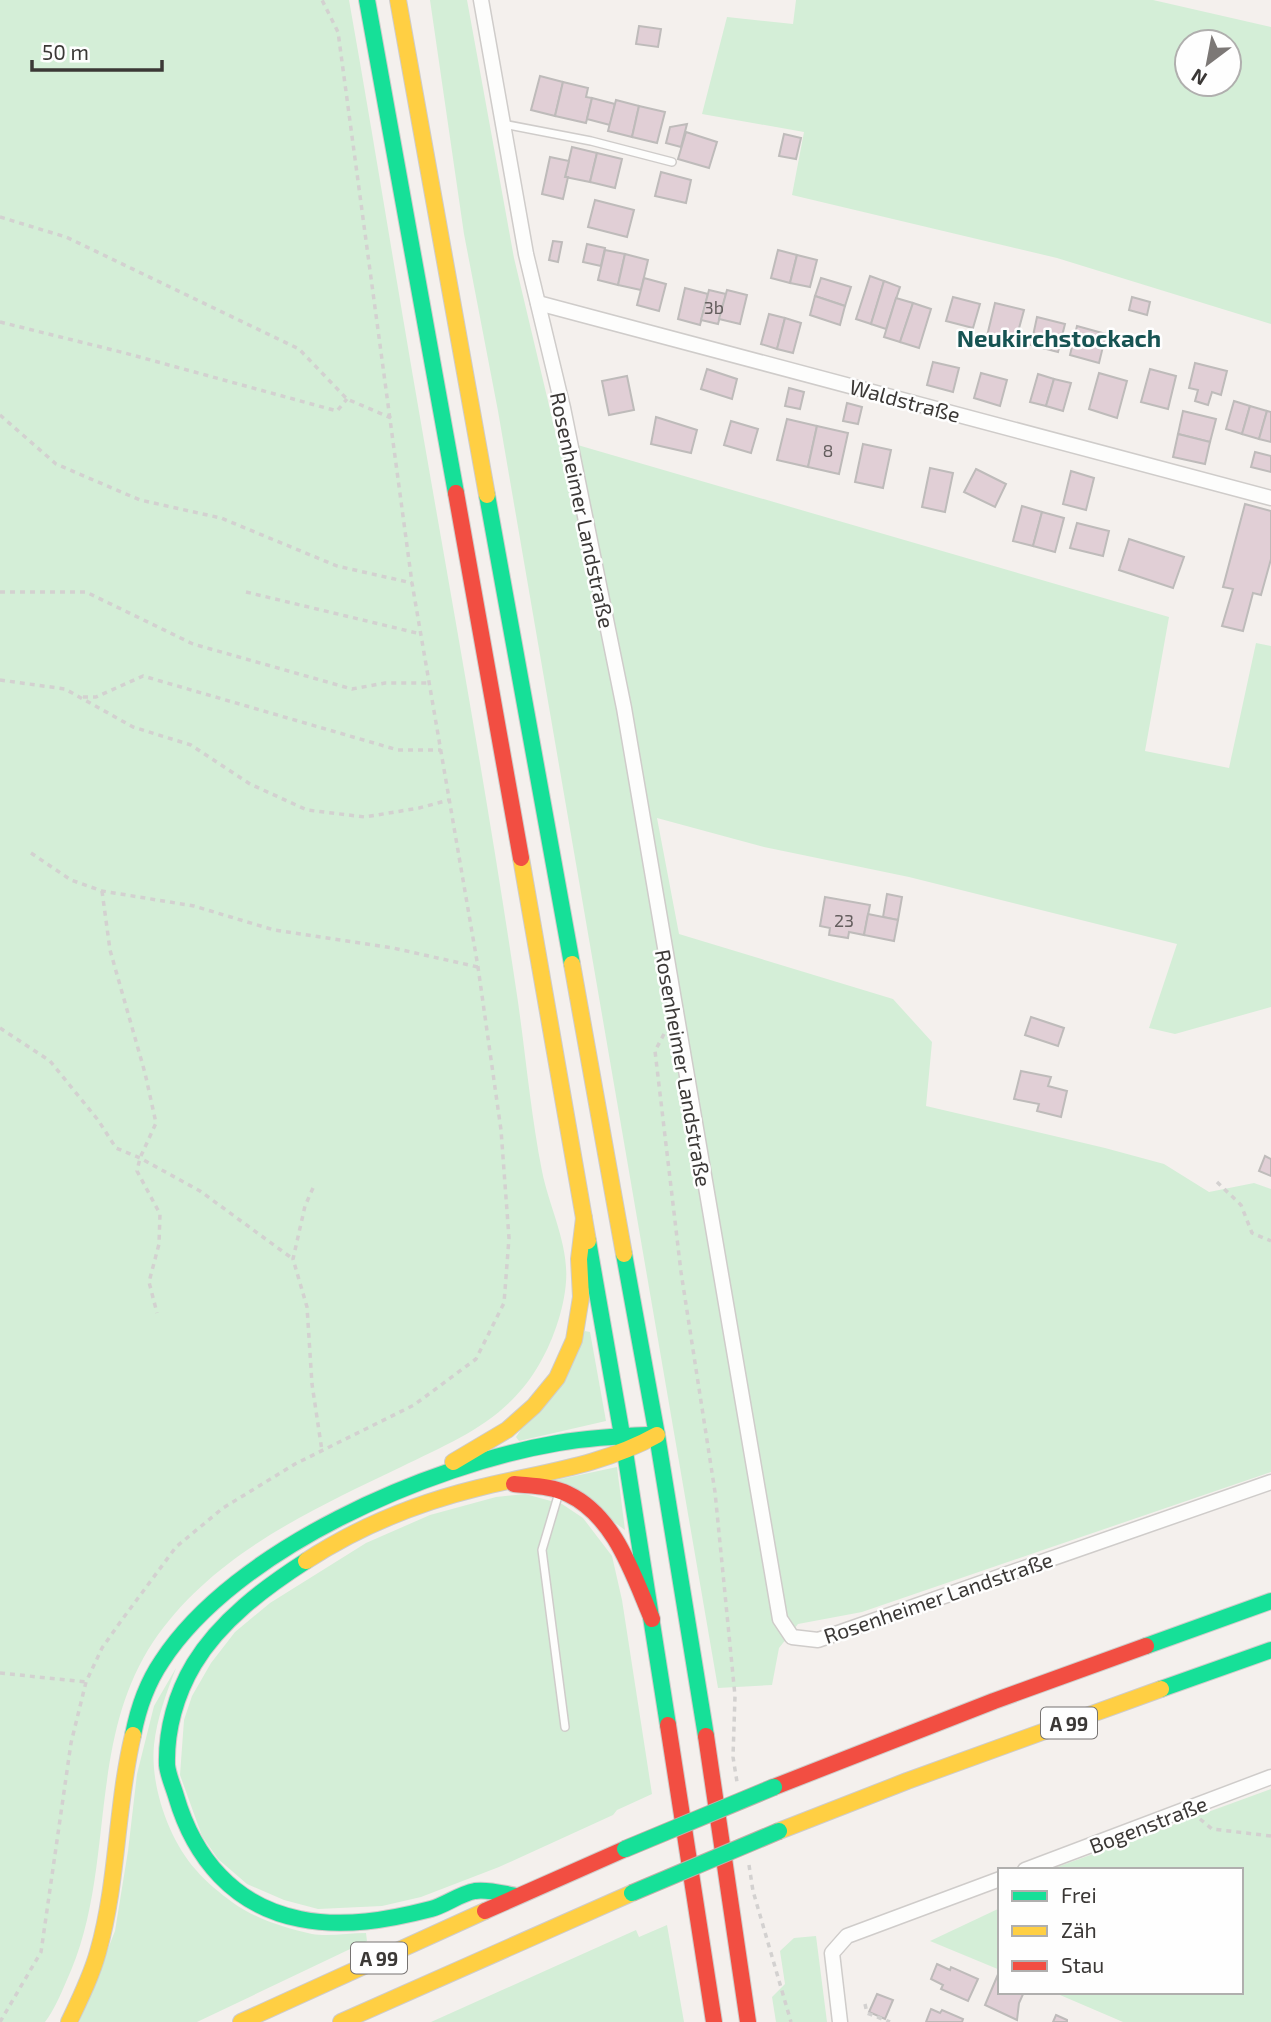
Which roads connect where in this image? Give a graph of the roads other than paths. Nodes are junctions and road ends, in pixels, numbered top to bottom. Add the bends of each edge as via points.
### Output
1 (367, 0) edge
2 (398, 0) edge
3 (481, 0) edge
4 (502, 124) junction
5 (672, 162) dead end
6 (538, 303) junction
7 (1271, 498) edge
8 (584, 1218) junction
9 (622, 1435) junction
10 (657, 1435) junction
11 (625, 1452) junction
12 (502, 1482) junction
13 (1271, 1482) edge
14 (420, 1483) junction
15 (559, 1492) junction
16 (1271, 1601) edge
17 (652, 1619) junction
18 (1271, 1650) edge
19 (565, 1727) dead end
20 (1271, 1777) edge
21 (1030, 1868) edge
22 (998, 1880) edge
23 (517, 1896) junction
24 (69, 2022) edge
25 (241, 2022) edge
26 (341, 2022) edge
27 (714, 2022) edge
28 (748, 2022) edge
29 (840, 2022) edge

1 - 8 main road
2 - 10 main road
3 - 4 street, Rosenheimer Landstraße
4 - 5 lane
4 - 6 street, Rosenheimer Landstraße
6 - 7 street, Waldstraße
6 - 13 street, Rosenheimer Landstraße via 621,694 780,1619 792,1637 818,1640
8 - 9 main road
8 - 14 main road via 574,1340 557,1378 507,1430
9 - 10 main road
9 - 11 main road
9 - 14 main road via 525,1449
10 - 11 main road
10 - 28 main road
11 - 12 main road
11 - 17 main road
12 - 15 main road
12 - 23 main road via 428,1502 360,1531 261,1591 225,1622 189,1672 178,1690 164,1745 175,1806 193,1844 211,1868 241,1893 277,1913 318,1922 362,1924 437,1908 478,1891
14 - 24 main road via 312,1533 244,1576 167,1652 145,1690 134,1725 102,1929 90,1980
15 - 17 main road via 594,1512 624,1553
15 - 19 lane via 542,1550
16 - 23 main road, A 99, bridge via 774,1787
17 - 27 main road
18 - 26 main road, A 99, bridge via 779,1831
20 - 21 street, Bogenstraße
22 - 29 street via 847,1936 832,1952
23 - 25 main road, A 99

